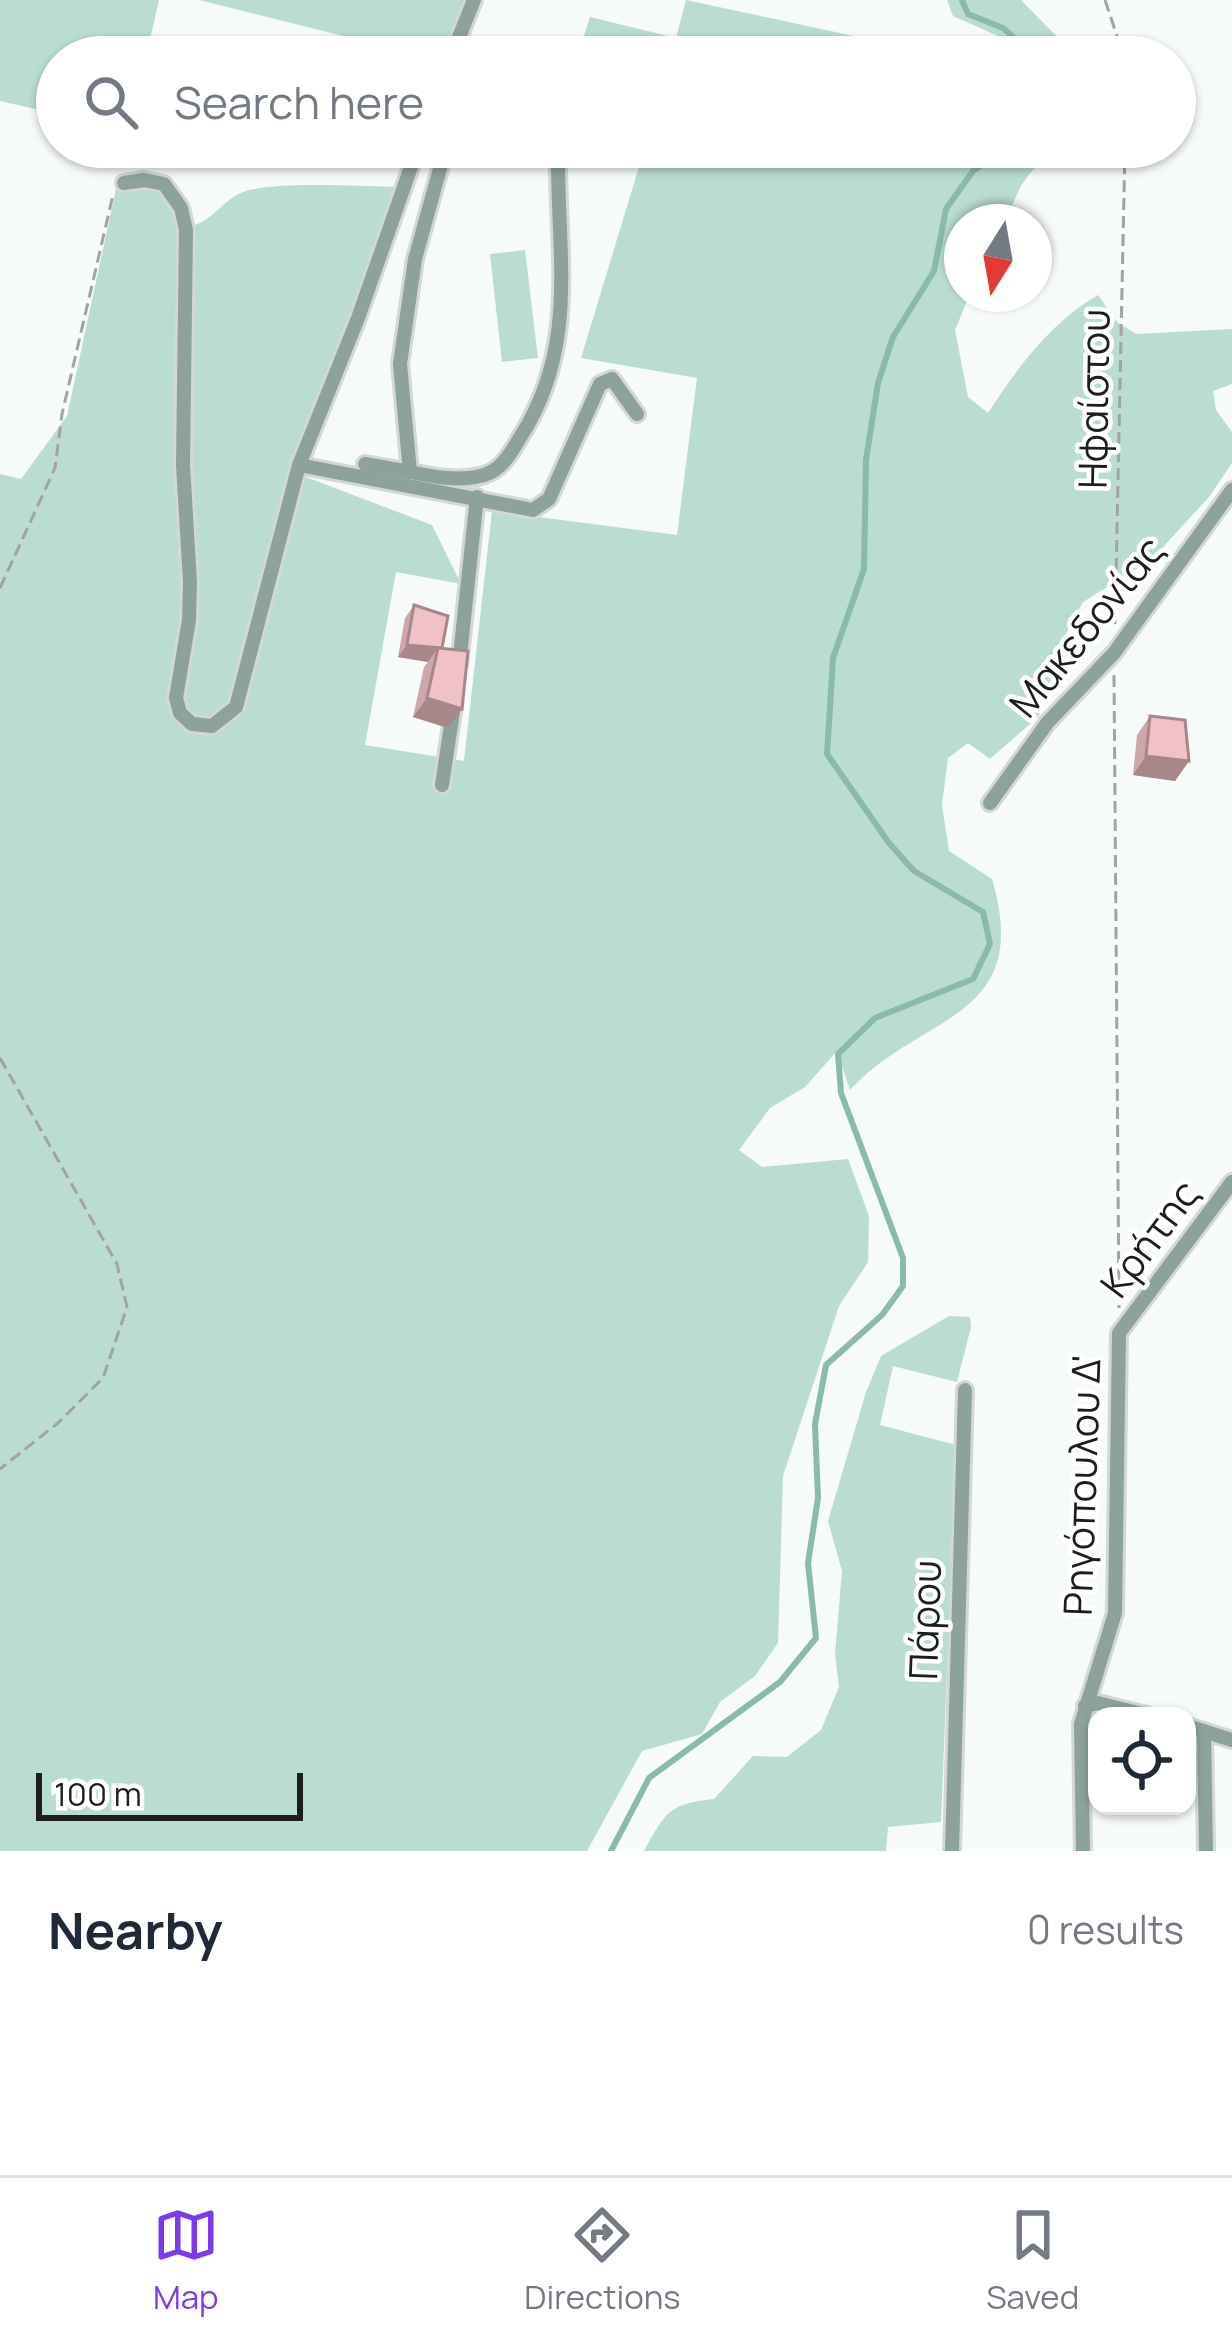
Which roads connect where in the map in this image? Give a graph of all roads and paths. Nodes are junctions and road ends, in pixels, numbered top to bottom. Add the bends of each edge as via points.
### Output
1 (473, 0) edge
2 (1105, 0) edge
3 (459, 36) edge
4 (1117, 36) edge
5 (411, 168) edge
6 (440, 168) edge
7 (558, 168) edge
8 (1125, 168) edge
9 (124, 183) joint
10 (637, 414) dead end
11 (365, 464) dead end
12 (299, 465) junction
13 (410, 472) junction
14 (1232, 490) edge
15 (478, 497) junction
16 (0, 589) edge
17 (1114, 653) junction
18 (458, 675) edge
19 (455, 697) edge
20 (442, 785) dead end
21 (990, 803) dead end
22 (0, 1058) edge
23 (1232, 1182) edge
24 (1119, 1334) junction
25 (965, 1390) dead end
26 (0, 1469) edge
27 (1085, 1706) junction
28 (1114, 1707) edge
29 (1196, 1729) edge
30 (1204, 1731) junction
31 (1232, 1740) edge
32 (952, 1851) edge
33 (1083, 1851) edge
34 (1206, 1851) edge

1 - 3 street
2 - 4 path
5 - 12 street
6 - 13 street via 415,259 400,364
7 - 13 street via 563,320 532,420 489,474 453,480
8 - 17 path, Ηφαίστου
9 - 12 street via 164,184 186,230 190,582 176,698 192,724 212,726 236,707
9 - 16 path via 113,194 55,468
10 - 15 street via 612,379 600,384 542,506
11 - 13 street
12 - 15 street
14 - 17 street, Μακεδονίας
15 - 18 street
17 - 21 street, Μακεδονίας via 1048,722
17 - 24 path, Ηφαίστου
19 - 20 street
22 - 26 path via 117,1264 127,1307 103,1378
23 - 24 street, Κρήτης
24 - 27 street, Ρηγόπουλου Δ' via 1115,1613
25 - 32 street, Πάρου
27 - 28 street
27 - 33 street, Ρηγόπουλου Δ'
29 - 30 street
30 - 31 street
30 - 34 street

